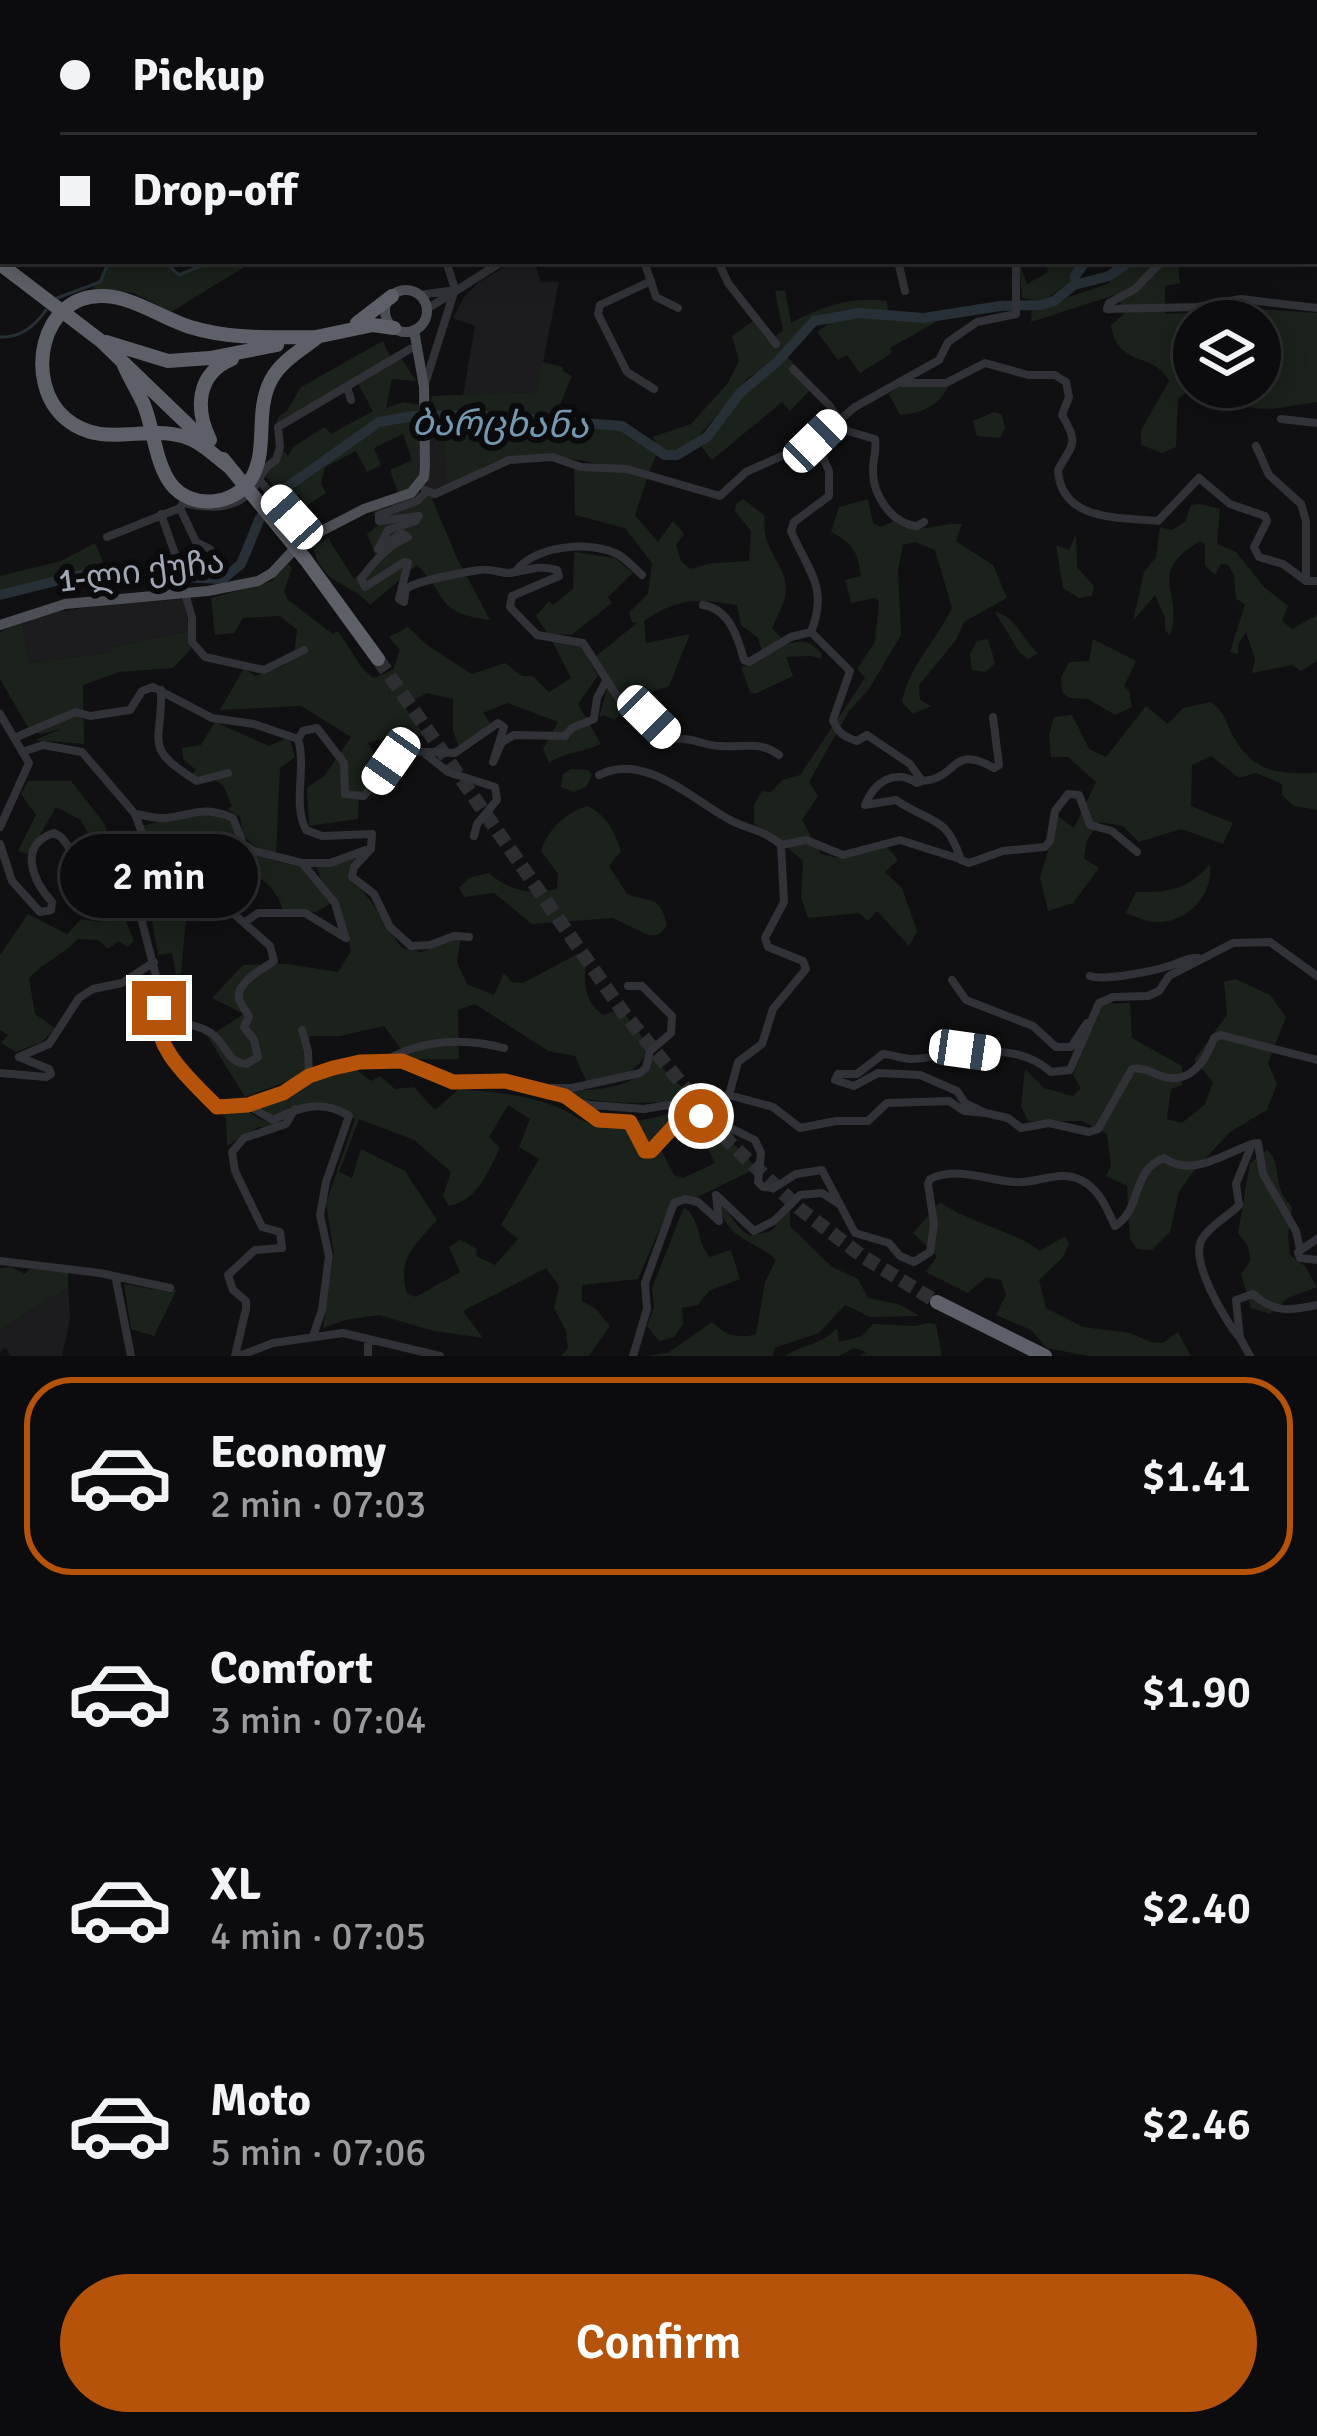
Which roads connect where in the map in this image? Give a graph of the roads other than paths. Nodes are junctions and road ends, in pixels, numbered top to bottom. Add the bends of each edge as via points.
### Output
1 (0, 264) edge
2 (447, 264) edge
3 (497, 264) edge
4 (645, 264) edge
5 (719, 264) edge
6 (899, 264) edge
7 (1016, 264) edge
8 (1159, 264) edge
9 (651, 281) junction
10 (455, 289) junction
11 (905, 291) dead end
12 (419, 295) junction
13 (392, 296) junction
14 (678, 308) dead end
15 (1317, 308) edge
16 (427, 309) junction
17 (396, 329) junction
18 (414, 330) junction
19 (342, 331) junction
20 (318, 337) junction
21 (101, 341) junction
22 (776, 344) dead end
23 (254, 350) junction
24 (410, 350) junction
25 (122, 360) junction
26 (793, 369) dead end
27 (901, 383) junction
28 (347, 387) junction
29 (424, 387) junction
30 (654, 389) dead end
31 (351, 400) dead end
32 (1281, 419) dead end
33 (836, 420) junction
34 (1317, 423) edge
35 (815, 441) junction
36 (1256, 446) dead end
37 (227, 465) junction
38 (259, 480) junction
39 (423, 488) junction
40 (180, 508) junction
41 (161, 514) junction
42 (924, 522) dead end
43 (107, 536) dead end
44 (302, 541) junction
45 (196, 542) junction
46 (210, 549) dead end
47 (176, 569) junction
48 (515, 572) junction
49 (642, 575) dead end
50 (1311, 581) edge
51 (166, 591) junction
52 (185, 593) junction
53 (703, 605) dead end
54 (0, 625) edge
55 (811, 632) junction
56 (304, 650) dead end
57 (378, 659) tunnel mouth
58 (606, 681) junction
59 (161, 690) junction
60 (0, 714) edge
61 (994, 718) dead end
62 (14, 738) junction
63 (298, 739) junction
64 (422, 751) junction
65 (22, 752) junction
66 (779, 754) dead end
67 (227, 773) dead end
68 (598, 775) dead end
69 (922, 781) junction
70 (135, 814) junction
71 (0, 826) edge
72 (474, 836) dead end
73 (0, 844) edge
74 (781, 845) junction
75 (371, 848) junction
76 (1137, 852) dead end
77 (961, 860) junction
78 (302, 863) junction
79 (244, 923) junction
80 (469, 937) dead end
81 (1199, 958) junction
82 (154, 962) junction
83 (1090, 976) dead end
84 (1317, 976) edge
85 (952, 980) dead end
86 (628, 986) dead end
87 (159, 1008) junction
88 (1091, 1018) junction
89 (302, 1030) dead end
90 (504, 1048) dead end
91 (1317, 1060) edge
92 (385, 1061) junction
93 (0, 1073) edge
94 (309, 1076) junction
95 (530, 1088) junction
96 (728, 1095) junction
97 (565, 1096) junction
98 (248, 1105) junction
99 (295, 1109) junction
100 (986, 1113) junction
101 (1252, 1144) junction
102 (841, 1205) junction
103 (1317, 1240) edge
104 (1300, 1249) junction
105 (1317, 1260) edge
106 (0, 1261) edge
107 (116, 1280) junction
108 (170, 1288) dead end
109 (937, 1302) tunnel mouth
110 (1317, 1305) edge
111 (314, 1336) junction
112 (1240, 1338) junction
113 (368, 1339) junction
114 (131, 1356) edge
115 (237, 1356) edge
116 (368, 1356) edge
117 (440, 1356) edge
118 (633, 1356) edge
119 (1045, 1356) edge
120 (1250, 1356) edge

1 - 21 highway
2 - 10 street
3 - 10 street
4 - 9 street
5 - 22 street
6 - 11 street
7 - 27 street via 1018,309 977,322
8 - 15 street via 1107,309 1240,299
9 - 14 street via 656,296
9 - 30 street via 611,298 598,314 627,372
10 - 12 street
10 - 16 street
10 - 29 street
12 - 13 main road
12 - 16 main road
13 - 17 main road via 386,313
13 - 19 highway
16 - 18 main road
17 - 18 main road
17 - 19 highway
17 - 24 main road
18 - 29 main road
19 - 20 highway
20 - 23 highway
20 - 25 highway via 267,387 250,482 214,502 172,485
20 - 37 highway via 229,336 106,296 80,299 51,328 40,363 51,402 67,420 116,437 195,440
21 - 23 highway via 168,361
21 - 25 highway
23 - 37 highway via 212,371 200,396 200,416
24 - 28 street
24 - 29 main road
25 - 37 highway
26 - 33 street
27 - 33 street
27 - 50 street via 946,383 985,363 1055,376 1066,382 1062,415 1073,442 1059,481 1084,511 1158,521 1199,478 1230,503 1265,516 1254,547 1259,556
28 - 31 street
28 - 38 street via 278,427 276,460
29 - 39 main road
32 - 34 street
33 - 35 street
33 - 42 street via 875,440 873,477 890,513 903,525
35 - 39 street via 746,472 720,496 552,457 509,460 435,494
35 - 55 street via 830,496 791,531 814,573 820,609
36 - 50 street via 1269,475 1301,504
37 - 57 highway
38 - 40 street via 226,507
38 - 44 street
39 - 44 main road, 1-ლი ქუჩა
39 - 48 street via 417,501 379,515 419,516 388,530 378,549 402,533 407,538 362,585 408,563 404,602 406,589 420,580
40 - 41 street
40 - 45 street
41 - 43 street
41 - 47 street
44 - 52 main road, 1-ლი ქუჩა via 258,581
45 - 46 street
45 - 47 street via 200,569
47 - 51 street
48 - 49 street via 552,549 576,547 618,554
48 - 58 street via 557,570 560,576 512,596 510,607 537,634 583,643
51 - 52 main road, 1-ლი ქუჩა
51 - 54 main road, 1-ლი ქუჩა via 65,604
52 - 56 street via 192,642 205,657 264,670
53 - 55 street via 728,620 749,662
55 - 69 street via 850,670 837,731 857,741 867,735
58 - 64 street via 594,719 561,738 514,735 493,762 504,727 498,723 455,753
58 - 66 street via 624,706 672,739 767,746
59 - 62 street via 146,688 130,710 76,712
59 - 63 street via 212,718
59 - 67 street via 158,747 197,781
60 - 62 street
61 - 69 street via 999,765 961,758
62 - 65 street
63 - 64 street via 317,728 344,764 351,796 364,796 402,751
63 - 75 street via 306,830 372,834
64 - 72 street via 448,772 495,787 497,800
65 - 70 street via 78,749
65 - 71 street via 28,770
68 - 74 street via 624,768 663,778
69 - 77 street via 895,775 865,805 896,800 940,821
70 - 78 street via 217,811 232,818 254,851
70 - 79 street via 145,841 196,892 213,888
73 - 82 street via 12,881 46,913 52,902 33,876 32,856 46,834 62,837 98,886 140,914
74 - 77 street via 806,840 843,855 900,839
74 - 96 street via 784,902 765,938 806,969 773,1009 763,1045 732,1072
75 - 78 street
75 - 80 street via 352,877 379,901 401,940 418,947
76 - 77 street via 1112,830 1090,824 1079,795 1068,794 1045,847
78 - 79 street via 335,903 346,938 305,913 258,914
79 - 87 street via 270,946 274,961 239,992 258,1057 237,1063 208,1031 174,1022
81 - 83 street
81 - 84 street via 1233,943 1270,942
81 - 88 street via 1168,976 1159,992 1113,997
82 - 87 street
82 - 93 street via 79,998 49,1044 21,1054 51,1074
85 - 88 street via 966,1000 1033,1025 1064,1049
86 - 95 street via 642,986 672,1016 646,1068 602,1084
87 - 98 street via 158,1035 172,1058 217,1107
88 - 100 street via 1070,1070 1051,1072 1027,1054 965,1050 905,1059 883,1054 836,1080 854,1086 878,1073 920,1075
89 - 94 street
90 - 92 street via 464,1041 408,1047
91 - 100 street via 1222,1035 1184,1077 1132,1069 1098,1130 1021,1128
92 - 94 street
92 - 95 street via 453,1082
94 - 98 street
95 - 97 street
96 - 97 street via 644,1109
96 - 100 street via 773,1107 800,1128 868,1121 887,1103 950,1101
97 - 102 street via 598,1120 630,1122 645,1151 674,1126 701,1116 719,1123 755,1140 763,1187 823,1170
98 - 99 street via 273,1120
99 - 111 street via 316,1105 349,1116 320,1215 329,1256
99 - 115 street via 286,1124 244,1138 232,1151 262,1227 282,1240 282,1248 255,1250 228,1275 246,1301
101 - 102 street via 1195,1166 1155,1161 1136,1184 1130,1214 1115,1226 1097,1191 1078,1179 942,1173 928,1184 930,1252 914,1262 890,1243 860,1238
101 - 104 street
101 - 112 street via 1236,1184 1239,1205 1202,1238 1198,1260
102 - 118 street via 822,1193 800,1195 754,1232 716,1195 719,1221 698,1202 674,1203 645,1283 647,1310
103 - 104 street
104 - 105 street via 1300,1258
106 - 107 street
107 - 108 street
107 - 114 street
109 - 119 highway
110 - 112 street via 1287,1312 1244,1294 1234,1309
111 - 113 street
111 - 115 street
112 - 120 street
113 - 116 street
113 - 117 street

